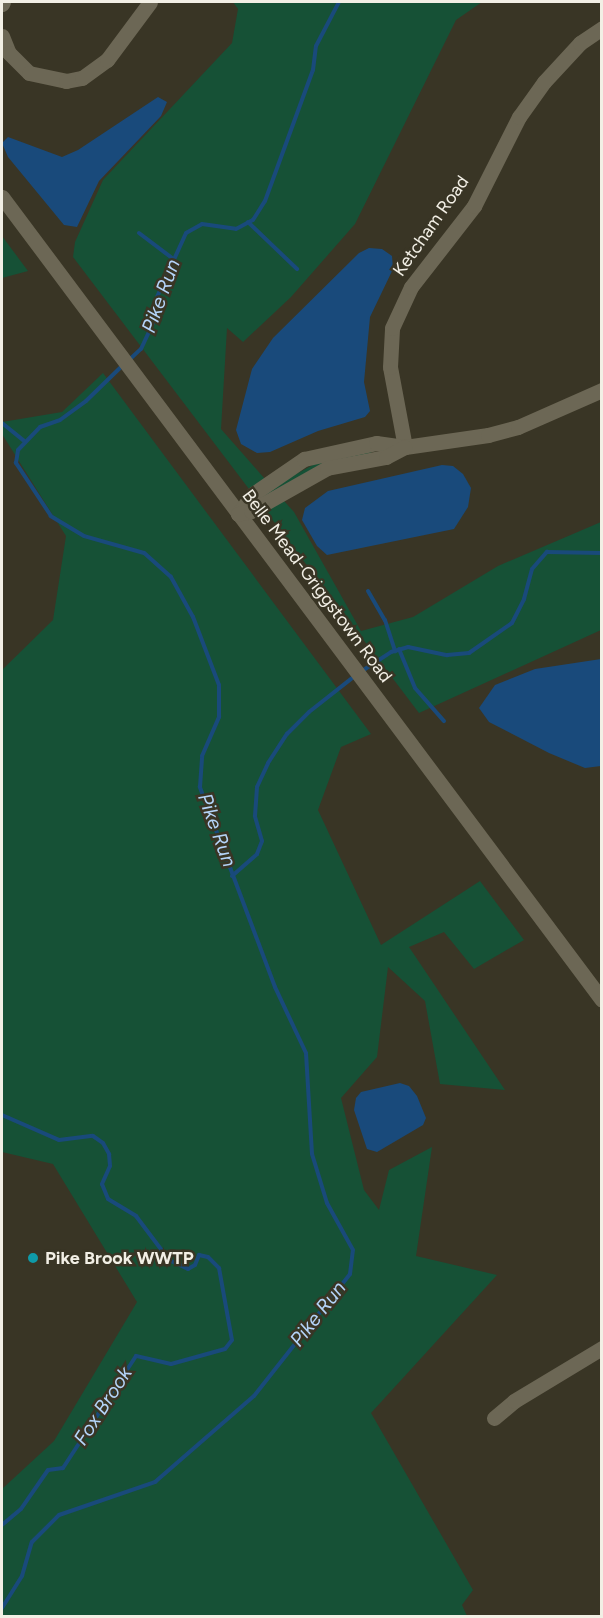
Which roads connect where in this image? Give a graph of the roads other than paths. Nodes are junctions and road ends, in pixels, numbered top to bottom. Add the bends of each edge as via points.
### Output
1 (150, 2) edge
2 (602, 28) edge
3 (2, 36) edge
4 (2, 196) edge
5 (602, 390) edge
6 (405, 447) junction
7 (238, 514) junction
8 (602, 1000) edge
9 (602, 1348) edge
10 (494, 1418) dead end

1 - 3 street via 107,60 82,78 66,81 29,73 9,53
2 - 6 street, Ketcham Road via 580,43 544,82 519,117 474,206 411,287 392,328 390,367
4 - 7 street, Belle Mead-Griggstown Road
5 - 6 street via 518,427
6 - 7 street via 376,443 304,459 253,494
7 - 8 street, Belle Mead-Griggstown Road
9 - 10 street via 514,1401

